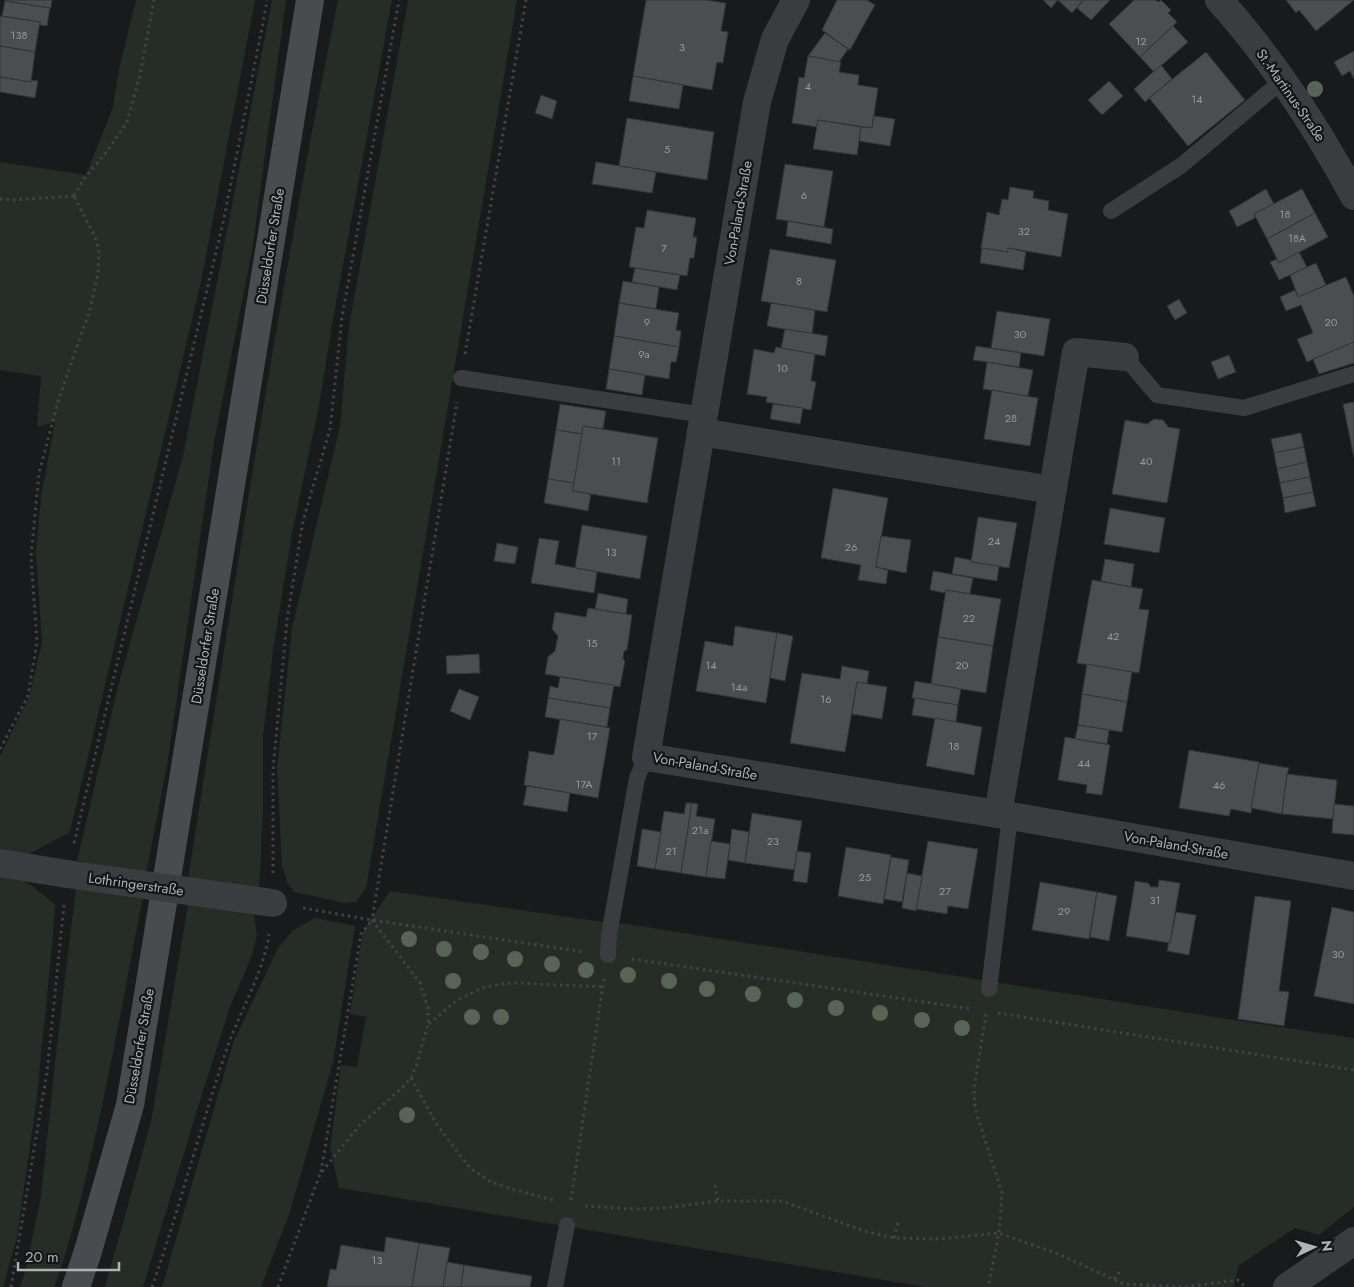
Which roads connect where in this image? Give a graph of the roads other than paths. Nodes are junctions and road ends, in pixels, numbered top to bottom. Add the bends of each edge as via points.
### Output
1 (310, 0) edge
2 (796, 0) edge
3 (1218, 0) edge
4 (1283, 80) junction
5 (1354, 196) edge
6 (1111, 210) dead end
7 (1125, 357) joint
8 (1354, 374) edge
9 (461, 378) road end
10 (703, 423) junction
11 (1052, 490) junction
12 (646, 757) junction
13 (1004, 815) junction
14 (0, 863) edge
15 (1354, 876) edge
16 (273, 902) road end
17 (608, 956) road end
18 (989, 989) road end
19 (567, 1225) road end
20 (1354, 1241) edge
21 (76, 1287) edge
22 (555, 1287) edge
23 (1287, 1287) edge

1 - 21 main road, Düsseldorfer Straße via 130,1104
2 - 10 street, Von-Paland-Straße via 775,39 757,102
3 - 4 street, St.-Martinus-Straße
4 - 5 street, St.-Martinus-Straße
4 - 6 lane via 1182,165
7 - 8 lane via 1157,395 1244,408
7 - 11 street via 1076,352
9 - 10 lane
10 - 11 street
10 - 12 street, Von-Paland-Straße
11 - 13 street
12 - 13 street, Von-Paland-Straße
12 - 17 lane via 637,778
13 - 15 street, Von-Paland-Straße
13 - 18 lane
14 - 16 street, Lothringerstraße, bridge
19 - 22 lane
20 - 23 street

